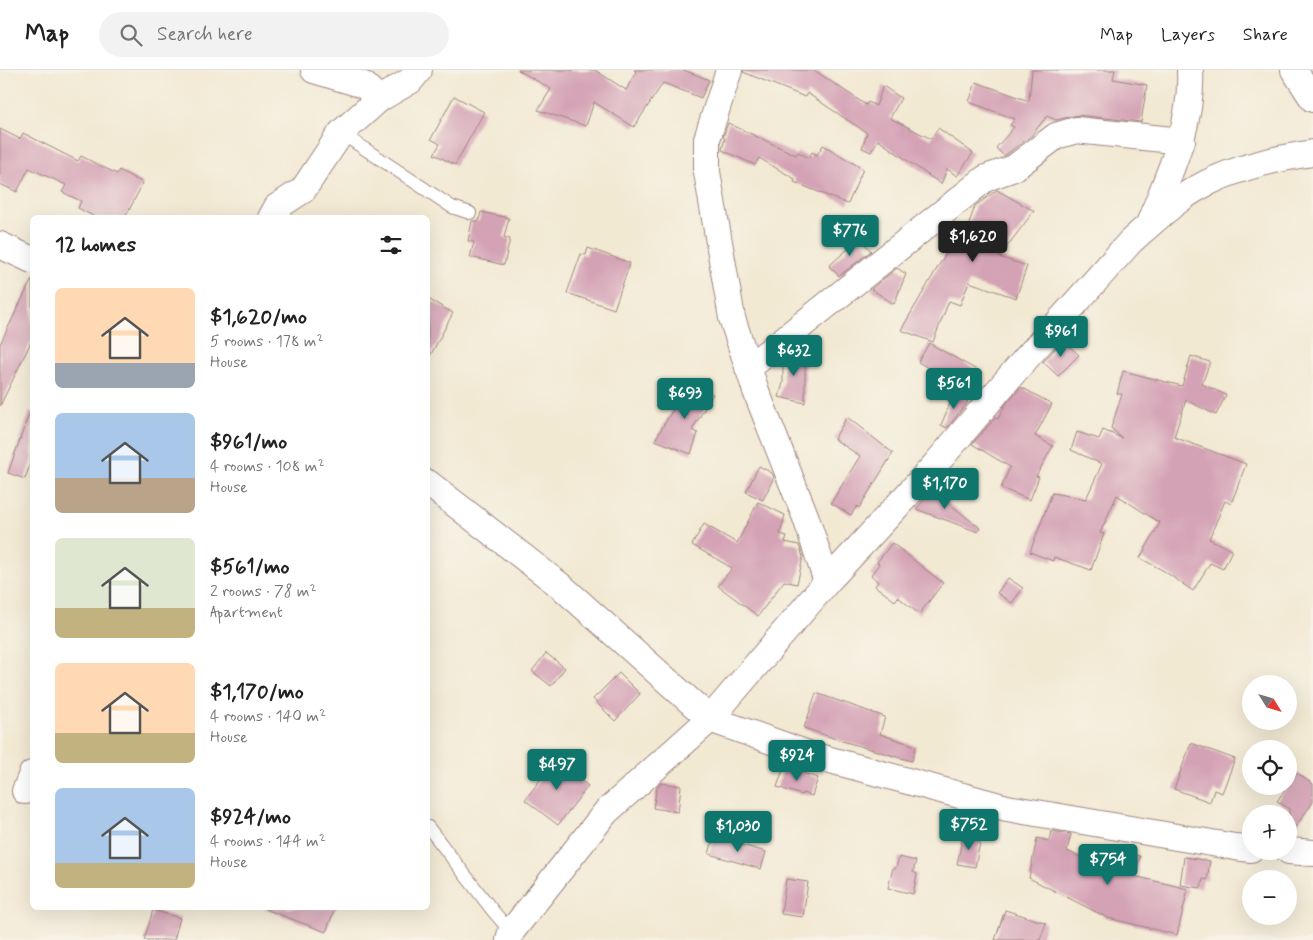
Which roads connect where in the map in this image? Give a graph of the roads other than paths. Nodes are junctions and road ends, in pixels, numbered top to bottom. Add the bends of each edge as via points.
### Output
1 (314, 70) edge
2 (419, 70) edge
3 (729, 70) edge
4 (1190, 70) edge
5 (1294, 70) edge
6 (378, 99) junction
7 (1313, 99) edge
8 (341, 133) junction
9 (1182, 141) junction
10 (1313, 153) edge
11 (470, 213) dead end
12 (273, 215) edge
13 (1148, 225) junction
14 (0, 245) edge
15 (30, 259) edge
16 (748, 368) junction
17 (430, 484) edge
18 (827, 582) junction
19 (710, 719) junction
20 (430, 830) edge
21 (1242, 847) edge
22 (1297, 852) edge
23 (1313, 853) edge
24 (510, 936) edge

1 - 6 street via 364,85
2 - 6 street via 410,81
3 - 16 street via 707,139 707,172 732,318
4 - 9 street via 1191,87
5 - 7 street
6 - 8 street
8 - 11 lane via 452,207
8 - 12 street via 303,190 277,207
9 - 13 street
9 - 16 street via 1076,130 1056,136 1014,168 986,178
10 - 13 street via 1279,158 1228,174 1187,194
13 - 18 street
14 - 15 street
16 - 18 street
17 - 19 street via 562,587
18 - 19 street
19 - 21 street via 808,754 1007,808
19 - 24 street via 606,812
20 - 24 lane
22 - 23 street

